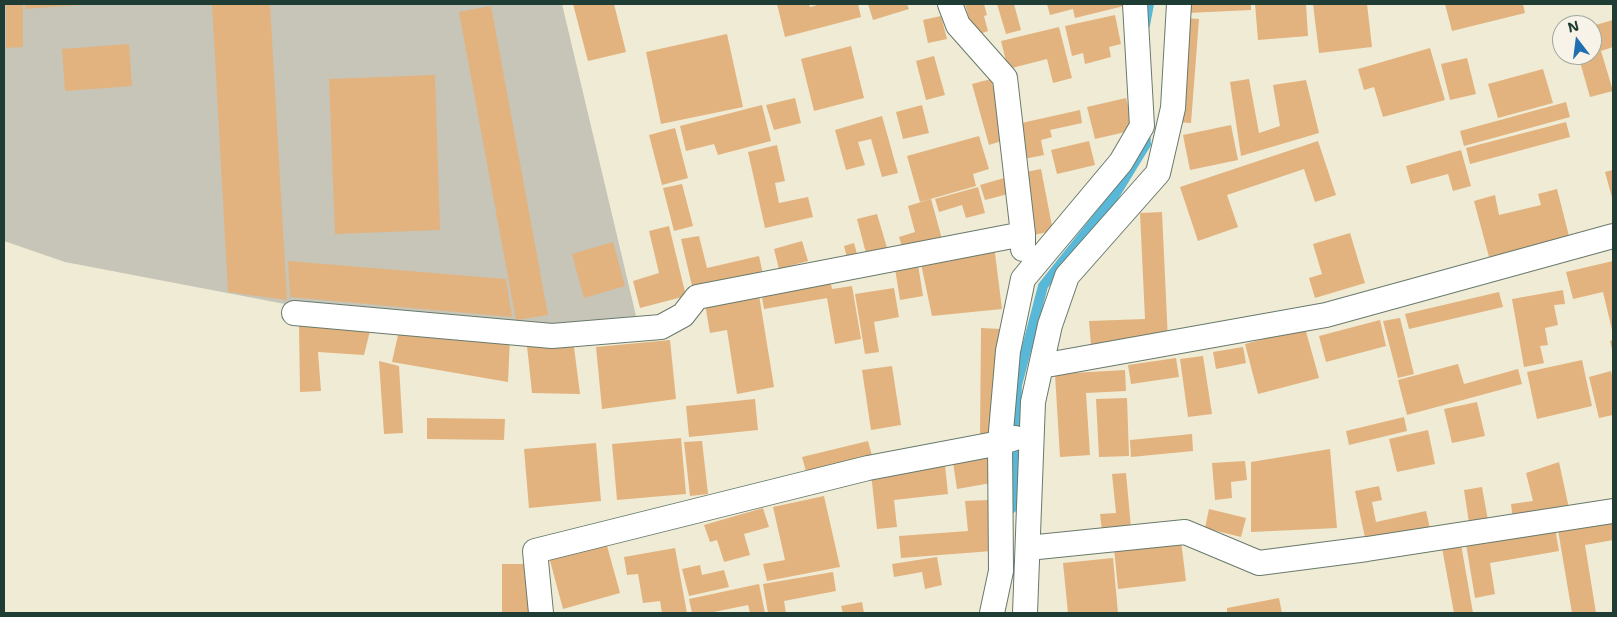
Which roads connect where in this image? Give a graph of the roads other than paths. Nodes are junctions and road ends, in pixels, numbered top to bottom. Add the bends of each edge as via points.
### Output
1 (950, 4) edge
2 (1135, 4) edge
3 (1179, 4) edge
4 (1024, 234) junction
5 (1613, 236) edge
6 (1023, 279) junction
7 (294, 313) dead end
8 (1041, 366) junction
9 (1017, 439) junction
10 (1613, 511) edge
11 (1028, 548) junction
12 (541, 613) edge
13 (992, 613) edge
14 (1025, 613) edge

1 - 4 street via 958,25 1005,78
2 - 6 street via 1142,126 1121,162
3 - 8 street via 1173,108 1158,173 1067,276 1050,325
4 - 6 street
4 - 7 street via 697,297 682,315 661,327 552,336
5 - 8 street via 1326,315
6 - 9 street via 1008,351
8 - 9 street via 1033,402
9 - 11 street
9 - 12 street via 868,468 535,551
9 - 13 street via 1001,571
10 - 11 street via 1259,563 1185,532
11 - 14 street

